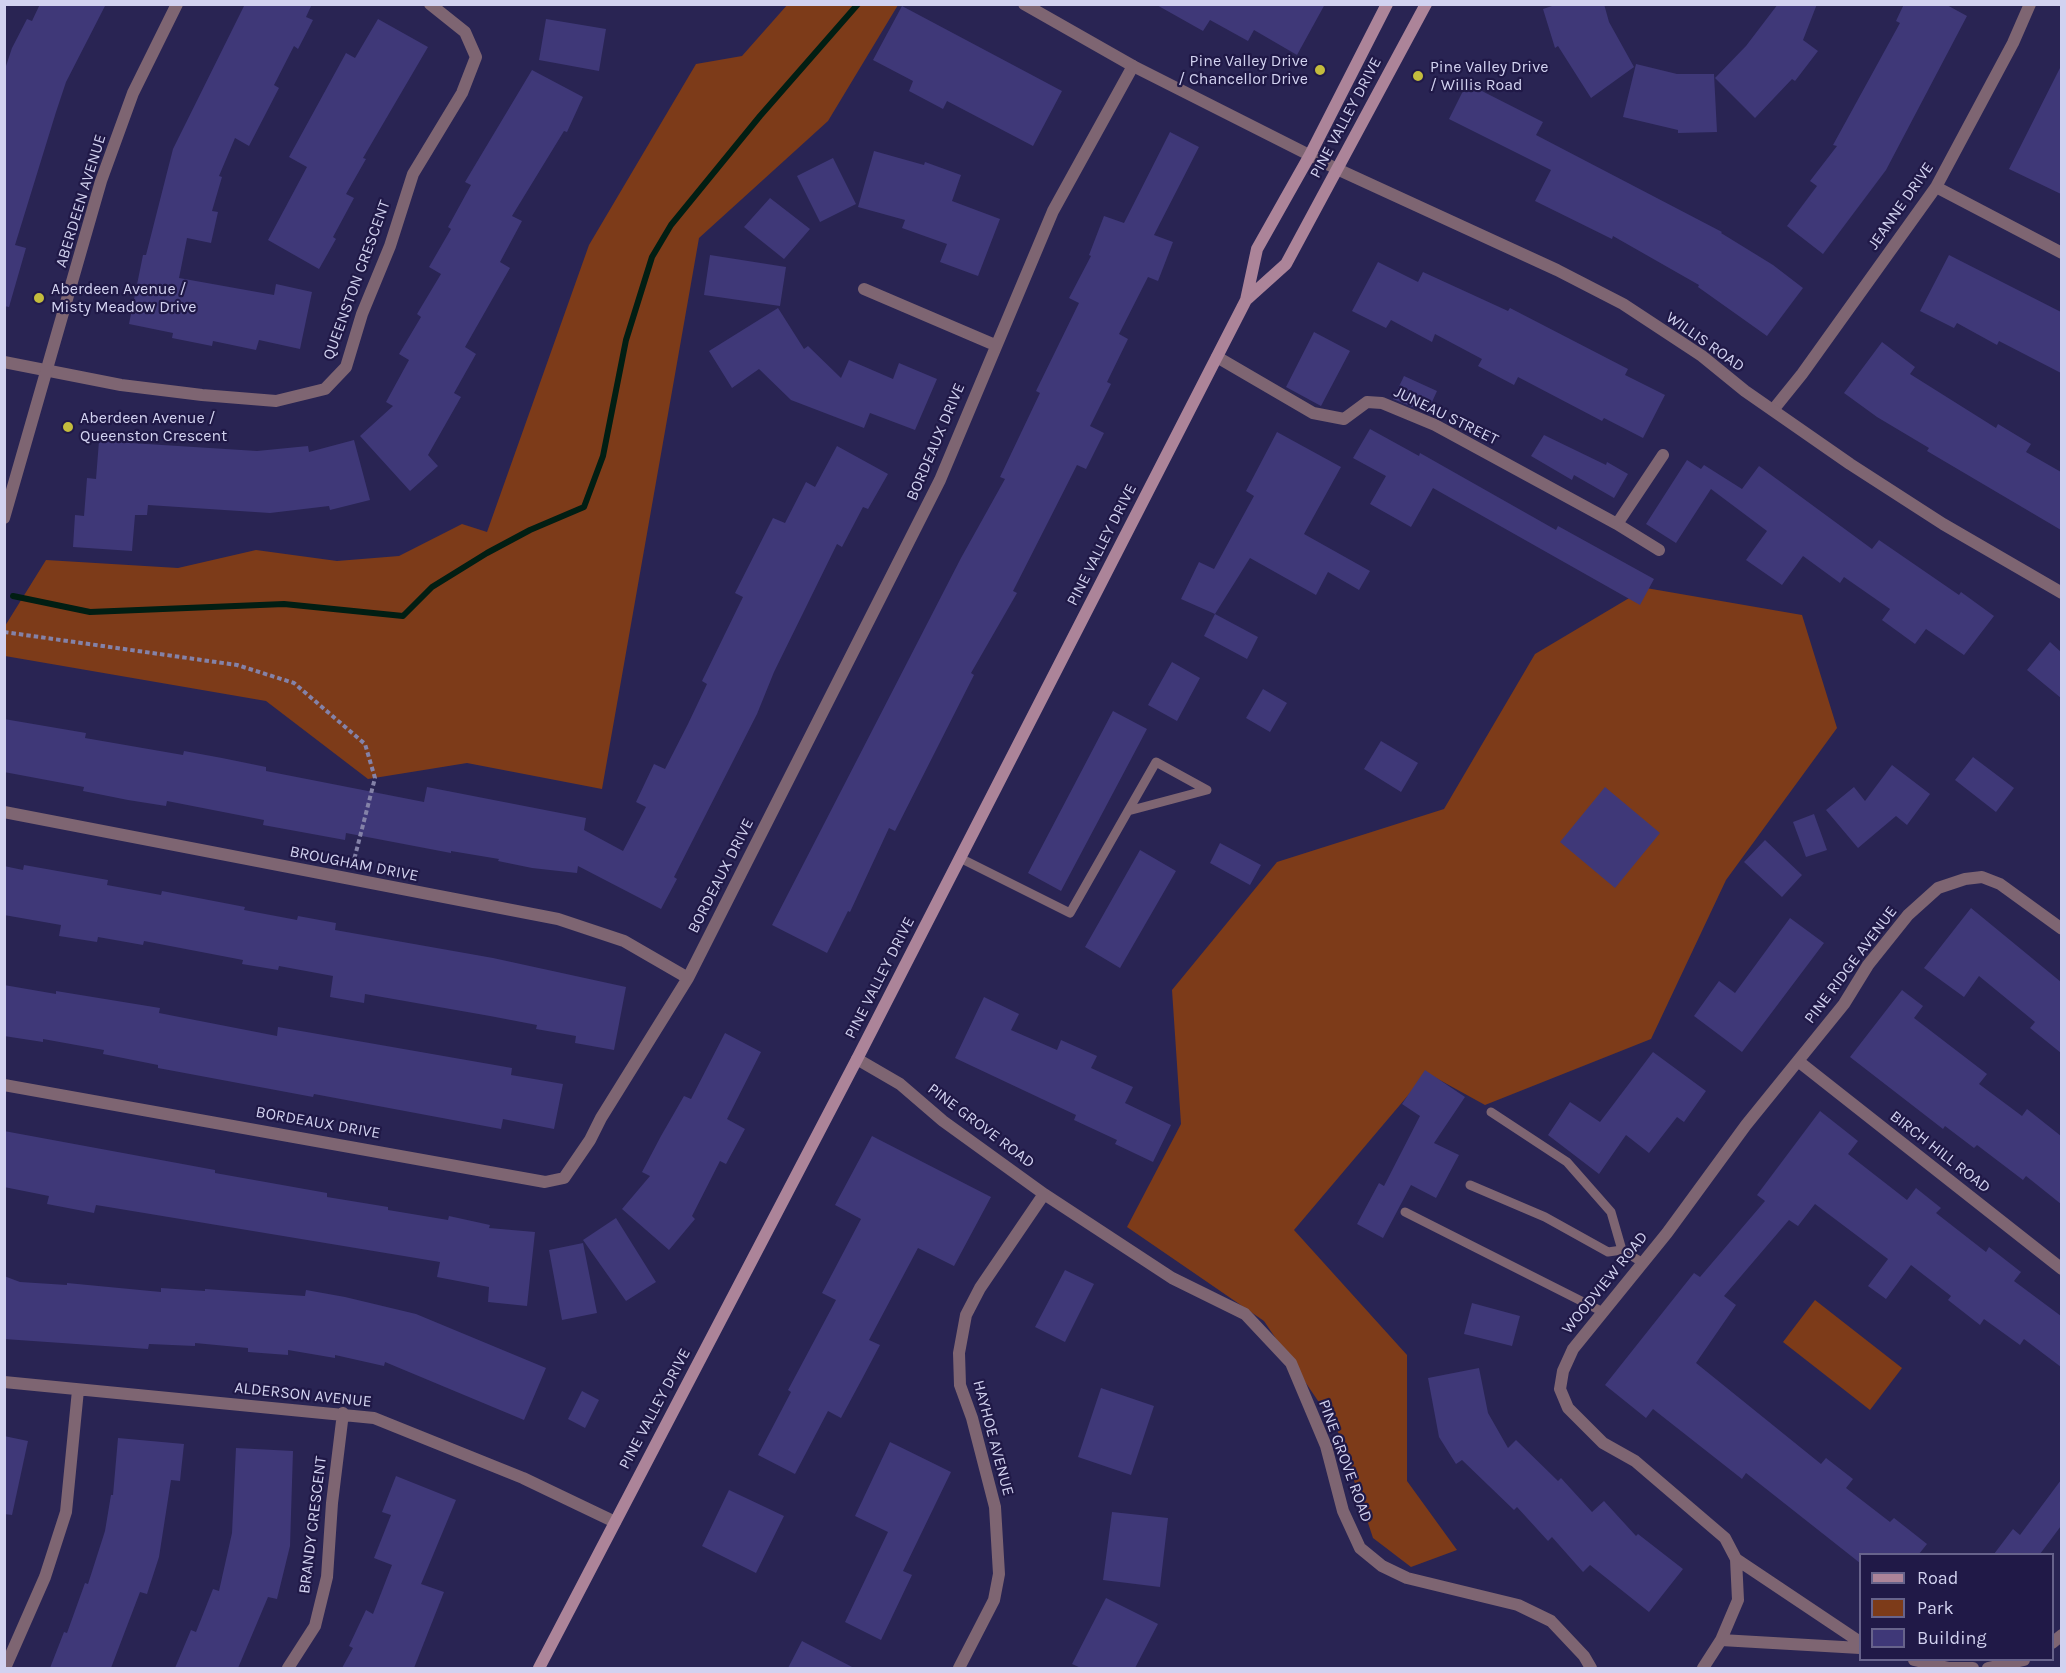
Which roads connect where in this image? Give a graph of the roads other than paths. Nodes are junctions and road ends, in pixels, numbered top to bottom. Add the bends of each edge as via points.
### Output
1 (177, 4) edge
2 (430, 4) edge
3 (1024, 4) edge
4 (1387, 4) edge
5 (1426, 4) edge
6 (2031, 4) edge
7 (1133, 66) junction
8 (1310, 155) junction
9 (1337, 169) junction
10 (1936, 187) junction
11 (2061, 253) edge
12 (864, 289) dead end
13 (1246, 300) junction
14 (995, 345) junction
15 (1217, 357) junction
16 (4, 362) edge
17 (48, 371) junction
18 (1773, 410) junction
19 (1663, 455) dead end
20 (4, 518) edge
21 (1617, 524) junction
22 (1659, 550) dead end
23 (2061, 593) edge
24 (1128, 811) junction
25 (4, 812) edge
26 (960, 858) junction
27 (2061, 929) edge
28 (688, 978) junction
29 (857, 1059) junction
30 (1798, 1061) junction
31 (4, 1085) edge
32 (1491, 1112) dead end
33 (1470, 1185) dead end
34 (1044, 1194) junction
35 (1405, 1212) dead end
36 (1622, 1250) junction
37 (1643, 1263) junction
38 (2061, 1269) edge
39 (1603, 1312) junction
40 (4, 1382) edge
41 (78, 1390) junction
42 (343, 1413) junction
43 (615, 1522) junction
44 (1736, 1559) junction
45 (1721, 1640) junction
46 (1859, 1641) edge
47 (1859, 1648) edge
48 (1922, 1661) edge
49 (2016, 1661) edge
50 (4, 1668) edge
51 (288, 1668) edge
52 (539, 1668) edge
53 (959, 1668) edge
54 (1591, 1668) edge
55 (1703, 1668) edge
56 (1973, 1668) edge
57 (1988, 1668) edge

1 - 17 street, ABERDEEN AVENUE via 133,93 102,181
2 - 17 street, QUEENSTON CRESCENT via 465,32 476,57 462,93 413,174 346,367 325,389 276,401 202,396
3 - 7 street, WILLIS ROAD
4 - 8 main road, PINE VALLEY DRIVE
5 - 9 main road, PINE VALLEY DRIVE
6 - 10 street, JEANNE DRIVE
7 - 8 street, WILLIS ROAD
7 - 14 street, BORDEAUX DRIVE via 1053,211
8 - 9 street, WILLIS ROAD
8 - 13 main road, PINE VALLEY DRIVE via 1257,249
9 - 13 main road, PINE VALLEY DRIVE via 1286,264
9 - 18 street, WILLIS ROAD via 1623,304
10 - 11 street
10 - 18 street, JEANNE DRIVE
12 - 14 street
13 - 15 main road, PINE VALLEY DRIVE
14 - 28 street, BORDEAUX DRIVE via 940,480
15 - 21 street, JUNEAU STREET via 1313,413 1344,419 1367,402 1382,403 1435,425
15 - 26 main road, PINE VALLEY DRIVE
16 - 17 street, QUEENSTON CRESCENT
17 - 20 street, ABERDEEN AVENUE
18 - 23 street, WILLIS ROAD via 1943,524
19 - 21 street
21 - 22 street, JUNEAU STREET
24 - 24 lane via 1156,762 1207,790 1195,793
24 - 26 lane via 1070,913
25 - 28 street, BROUGHAM DRIVE via 558,919 624,941
26 - 29 main road, PINE VALLEY DRIVE
27 - 30 street, PINE RIDGE AVENUE via 2000,884 1982,877 1938,888 1908,915
28 - 31 street, BORDEAUX DRIVE via 575,1164 564,1178 545,1182
29 - 34 street, PINE GROVE ROAD via 900,1084 943,1121
29 - 43 main road, PINE VALLEY DRIVE
30 - 37 street, WOODVIEW ROAD
30 - 38 street, BIRCH HILL ROAD
32 - 36 lane via 1567,1162 1611,1212
33 - 36 lane via 1545,1217 1608,1252
34 - 53 street, HAYHOE AVENUE via 980,1288 966,1315 959,1353 960,1385 995,1507 999,1574 994,1600
34 - 54 street, PINE GROVE ROAD via 1172,1278 1245,1314 1269,1337 1291,1363 1326,1446 1343,1511 1360,1548 1382,1566 1407,1578 1518,1605 1551,1622
35 - 39 lane
36 - 37 lane
37 - 39 street, WOODVIEW ROAD
39 - 44 street, WOODVIEW ROAD via 1573,1349 1563,1371 1560,1389 1568,1408 1603,1443 1635,1461 1725,1538
40 - 41 street, ALDERSON AVENUE
41 - 42 street, ALDERSON AVENUE
41 - 50 street via 66,1512 45,1577
42 - 43 street, ALDERSON AVENUE via 400,1427 523,1478
42 - 51 street, BRANDY CRESCENT via 327,1577 315,1626
43 - 52 main road, PINE VALLEY DRIVE
44 - 45 street, WOODVIEW ROAD via 1738,1600
44 - 46 street
45 - 47 street
45 - 55 street
48 - 56 street via 1949,1668
49 - 57 street

